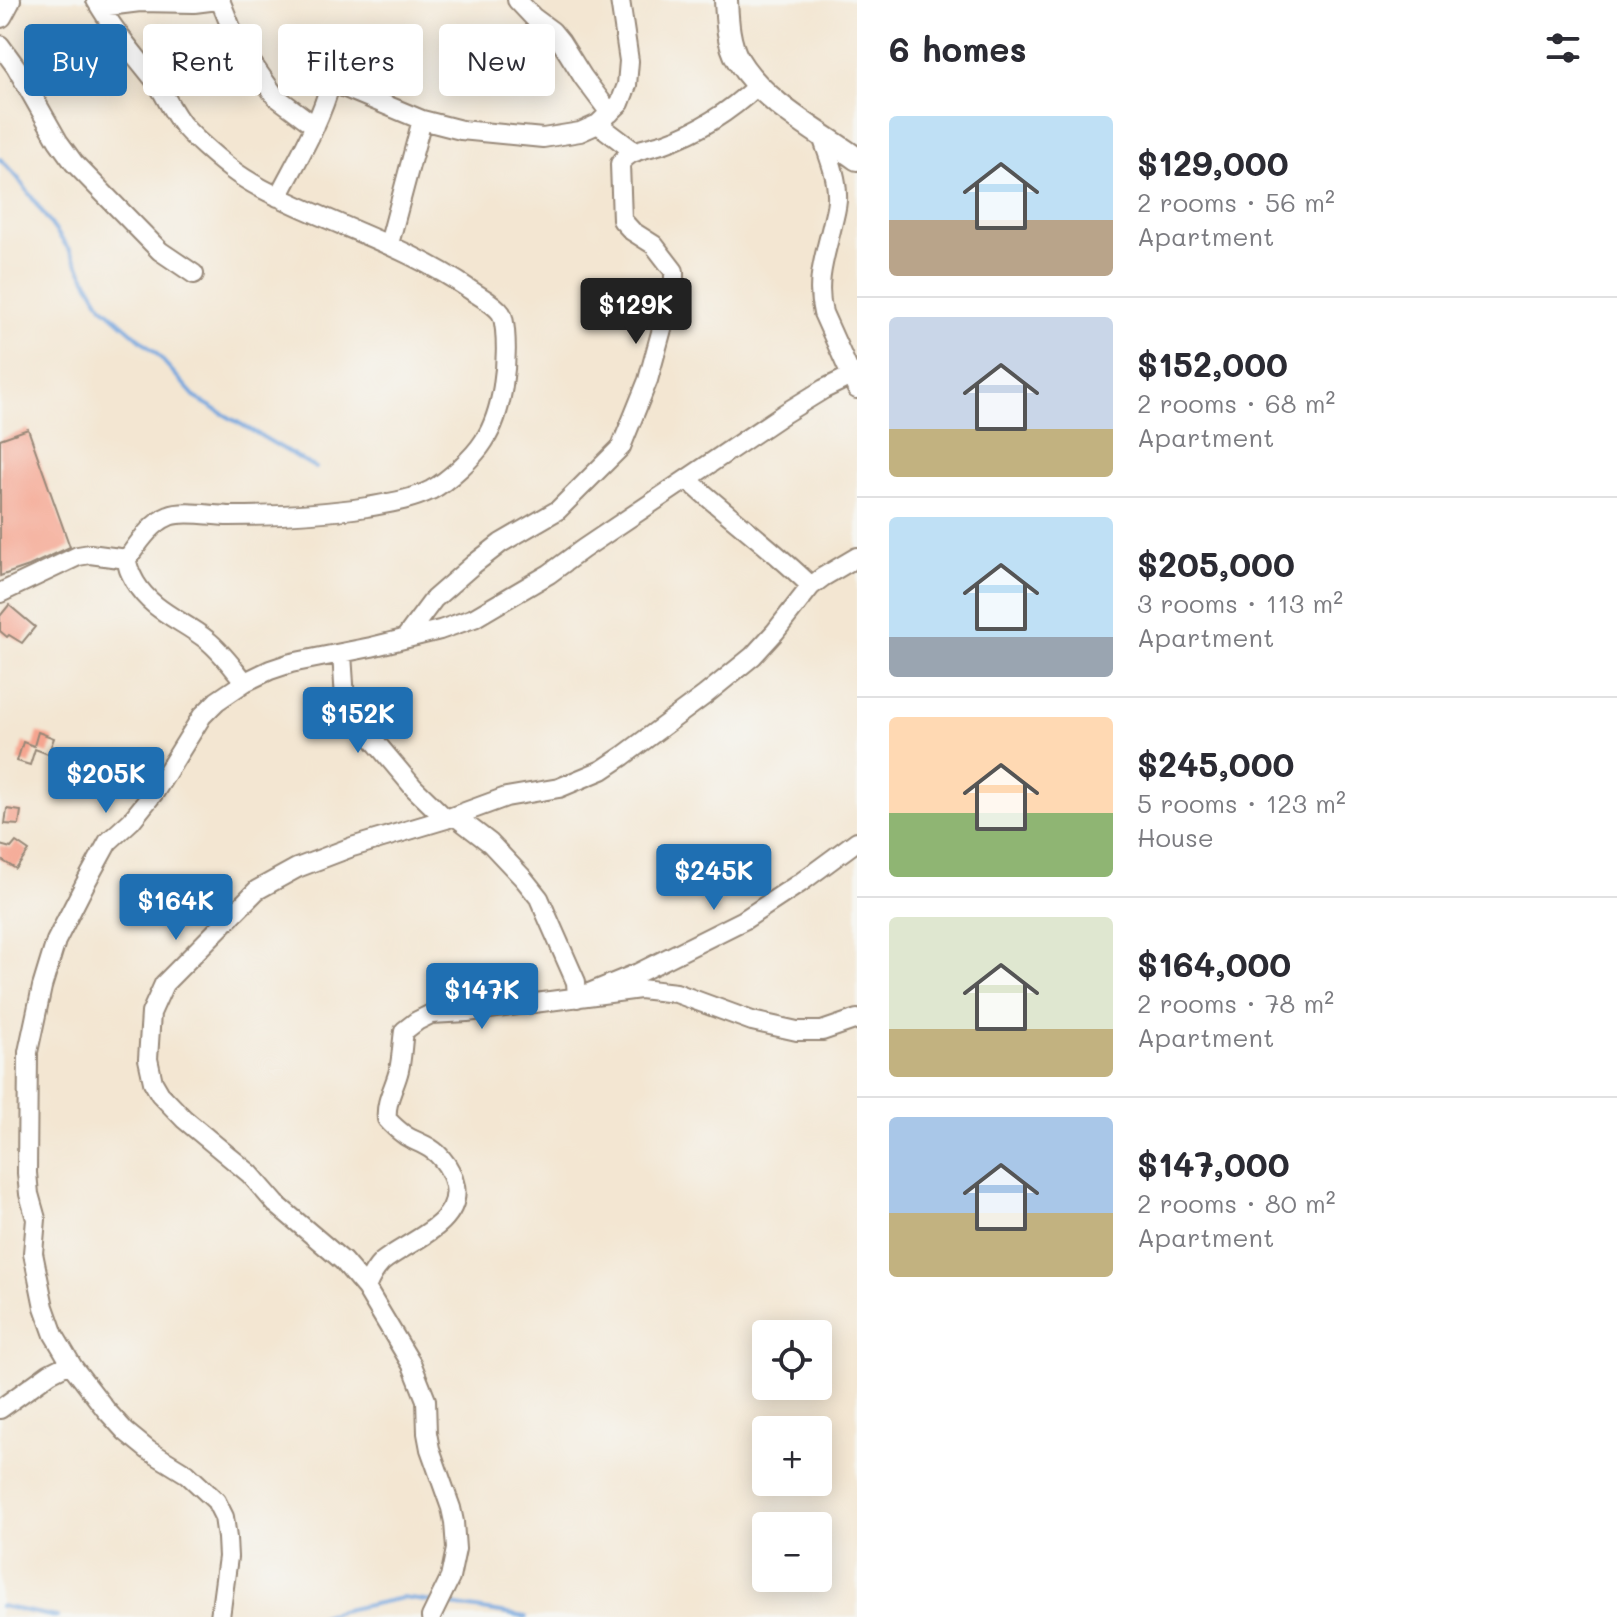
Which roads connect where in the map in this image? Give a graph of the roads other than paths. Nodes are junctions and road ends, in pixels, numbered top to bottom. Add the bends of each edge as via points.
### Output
1 (8, 0) edge
2 (219, 0) edge
3 (517, 0) edge
4 (620, 0) edge
5 (726, 0) edge
6 (98, 3) edge
7 (0, 15) edge
8 (0, 45) edge
9 (757, 86) junction
10 (604, 119) junction
11 (422, 120) junction
12 (315, 126) junction
13 (821, 133) junction
14 (635, 152) junction
15 (857, 159) edge
16 (278, 197) junction
17 (389, 244) junction
18 (194, 274) dead end
19 (855, 380) edge
20 (687, 479) junction
21 (857, 557) edge
22 (127, 559) junction
23 (811, 586) junction
24 (0, 593) edge
25 (405, 638) junction
26 (342, 654) junction
27 (245, 682) junction
28 (450, 818) junction
29 (857, 841) edge
30 (577, 998) junction
31 (857, 1019) edge
32 (366, 1288) junction
33 (70, 1363) junction
34 (0, 1409) edge
35 (429, 1616) edge
36 (220, 1617) edge

1 - 7 highway
2 - 6 street
2 - 12 street via 275,96
3 - 10 street via 561,42
4 - 10 street via 627,85 620,103
5 - 9 main road via 730,40
6 - 16 street via 182,125 231,169
8 - 18 street via 74,163 160,251
9 - 13 main road
9 - 14 street via 702,126
10 - 11 street via 580,132 543,138 461,130
10 - 14 street
11 - 12 street via 331,82
11 - 17 street
12 - 16 street
13 - 15 main road
13 - 19 street via 838,191 820,300
14 - 25 street via 620,164 622,220 654,245 674,271 674,285 648,380 621,447 558,510 501,543 434,599
16 - 17 street
17 - 22 street via 460,282 502,314 504,377 484,442 442,482 410,499 313,513 171,515 154,526
19 - 20 street via 824,389
20 - 23 street
20 - 25 street via 499,604 462,623
21 - 23 street
22 - 24 street via 78,556
22 - 27 street via 148,599 206,638
23 - 28 street via 753,656 613,763 559,788 506,797
25 - 26 street
26 - 27 street via 291,663
26 - 28 street via 351,713 414,788
27 - 33 street via 202,716 156,790 108,842 56,941 38,999 27,1084 27,1184 36,1219 33,1253 44,1307
28 - 30 street via 490,843 539,898 576,982
28 - 32 street via 327,856 257,890 164,984 151,1013 148,1059 160,1094
29 - 30 street via 744,920
30 - 31 street via 640,989 676,993 752,1021 807,1032
30 - 32 street via 431,1014 404,1031 387,1119 441,1157 451,1170 456,1196 443,1221 384,1260
32 - 35 street via 422,1388 430,1449 454,1522 450,1578
33 - 34 street
33 - 36 street via 126,1432 216,1501 228,1547

